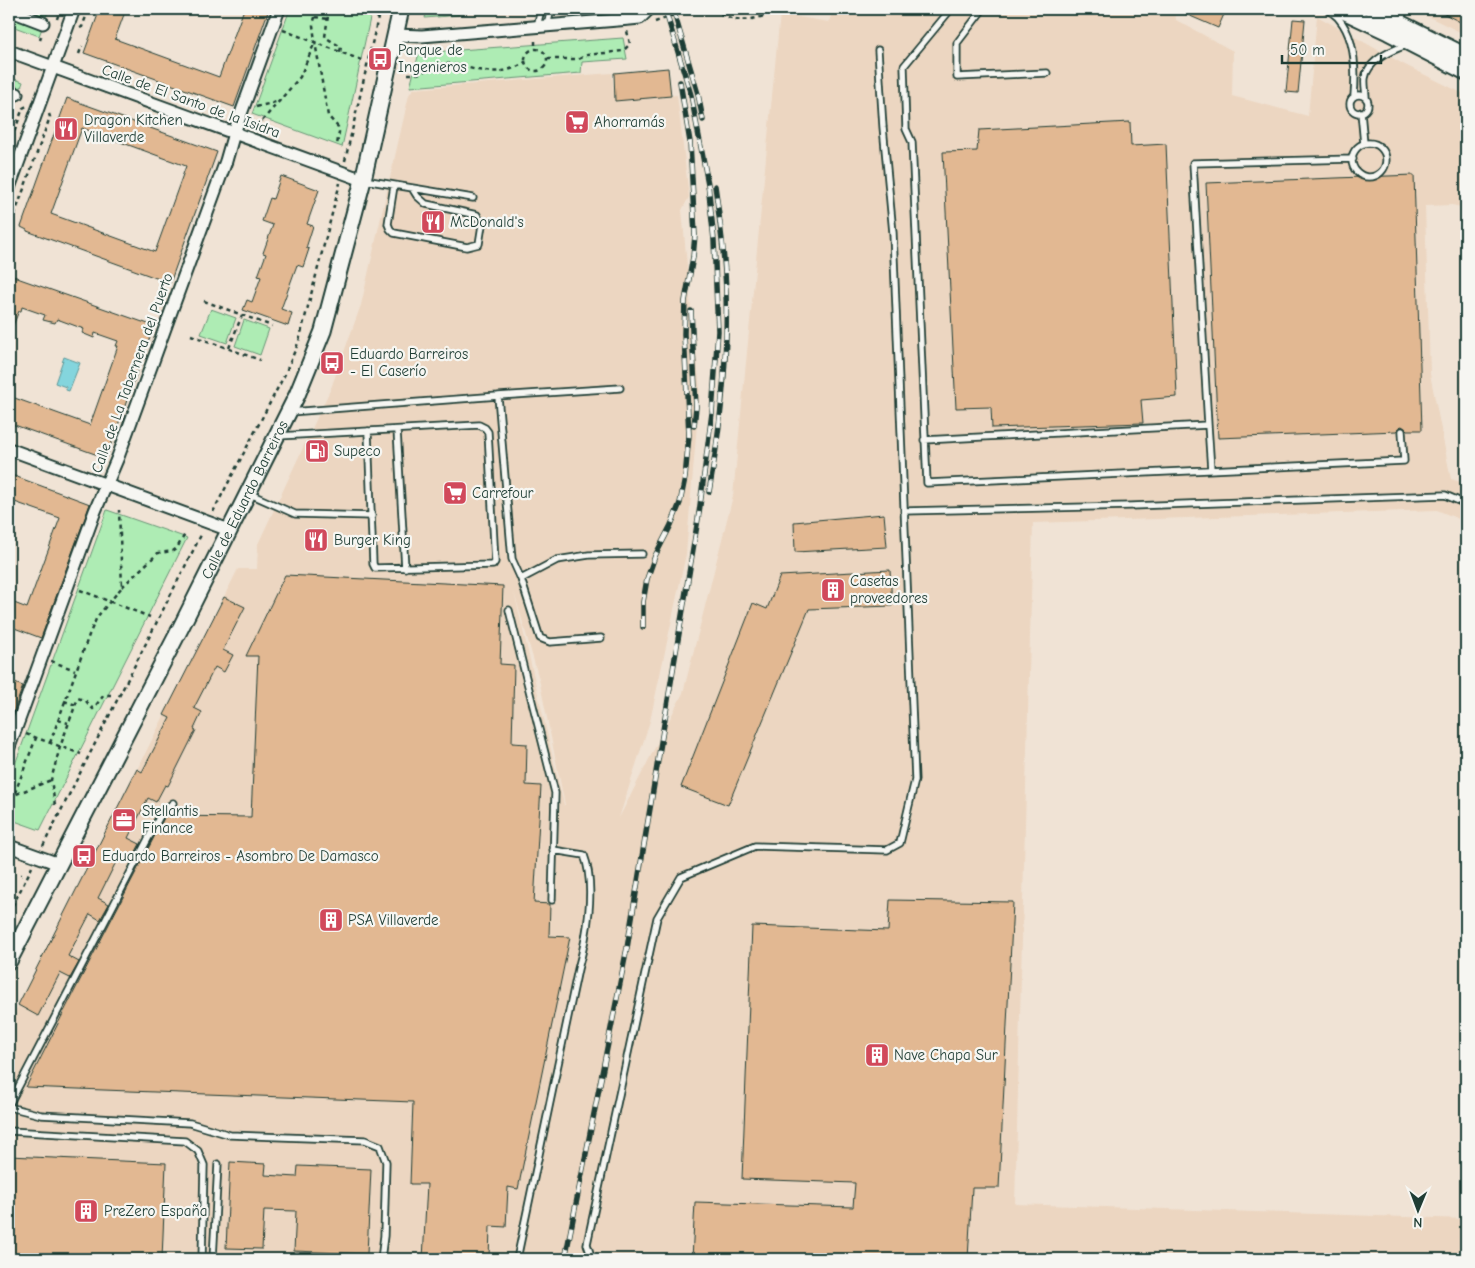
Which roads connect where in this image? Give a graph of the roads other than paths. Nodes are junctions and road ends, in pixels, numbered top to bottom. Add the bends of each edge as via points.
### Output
1 (74, 9) edge
2 (279, 9) edge
3 (401, 9) edge
4 (541, 9) edge
5 (551, 9) edge
6 (951, 9) edge
7 (982, 9) edge
8 (1327, 9) edge
9 (1338, 9) edge
10 (1372, 9) edge
11 (9, 10) edge
12 (647, 10) edge
13 (1402, 16) edge
14 (542, 26) junction
15 (43, 28) road end
16 (396, 34) junction
17 (1410, 44) junction
18 (878, 50) dead end
19 (9, 51) edge
20 (1466, 56) edge
21 (53, 67) junction
22 (1466, 72) edge
23 (1047, 73) dead end
24 (1354, 96) junction
25 (1366, 98) junction
26 (1361, 112) junction
27 (234, 133) junction
28 (1364, 144) junction
29 (1353, 160) junction
30 (363, 180) junction
31 (394, 186) junction
32 (9, 188) edge
33 (412, 188) junction
34 (473, 198) dead end
35 (620, 388) dead end
36 (498, 396) junction
37 (288, 412) junction
38 (1208, 425) junction
39 (397, 430) junction
40 (368, 431) junction
41 (1402, 431) dead end
42 (277, 436) junction
43 (924, 440) junction
44 (9, 448) edge
45 (1211, 470) junction
46 (106, 484) junction
47 (248, 493) junction
48 (1466, 504) edge
49 (904, 511) junction
50 (372, 516) junction
51 (229, 530) junction
52 (642, 554) dead end
53 (405, 568) junction
54 (521, 579) junction
55 (509, 610) dead end
56 (601, 638) dead end
57 (9, 747) edge
58 (173, 804) dead end
59 (9, 846) edge
60 (553, 850) junction
61 (59, 864) junction
62 (552, 900) dead end
63 (9, 961) edge
64 (9, 1106) edge
65 (9, 1131) edge
66 (218, 1164) dead end
67 (202, 1259) edge
68 (213, 1259) edge
69 (382, 1259) edge
70 (517, 1259) edge
71 (592, 1259) edge

1 - 21 street
2 - 27 street, Calle de La Tabernera del Puerto
3 - 16 street, Calle de Eduardo Barreiros
4 - 14 lane
5 - 14 lane
6 - 43 lane via 904,66 906,128 912,142
7 - 23 lane via 956,43 957,77
8 - 24 lane via 1340,19 1350,39 1355,72
9 - 17 street
10 - 13 street
11 - 15 street
12 - 14 street via 640,18
13 - 20 street
14 - 16 street via 422,36
16 - 30 street, Calle de Eduardo Barreiros
17 - 22 street
17 - 25 lane via 1390,51 1370,67 1365,78
18 - 49 lane via 893,232
19 - 21 street, Calle de El Santo de la Isidra
21 - 27 street, Calle de El Santo de la Isidra
21 - 32 street
24 - 25 lane via 1359,94
24 - 26 lane via 1351,108
25 - 26 lane via 1367,107
26 - 28 lane
27 - 30 street, Calle de El Santo de la Isidra
27 - 46 street, Calle de La Tabernera del Puerto
28 - 29 lane via 1354,152
28 - 29 lane via 1382,149 1386,160 1382,170 1372,176 1362,175 1354,167
29 - 38 lane via 1193,163
30 - 31 lane
30 - 37 street, Calle de Eduardo Barreiros via 322,331
31 - 33 lane
31 - 33 lane via 388,224 394,233 467,247 478,244 482,225 477,215 426,204
33 - 34 lane
35 - 36 lane
36 - 37 lane
36 - 54 lane via 512,559
37 - 42 street, Calle de Eduardo Barreiros
38 - 43 lane
38 - 45 lane
39 - 40 lane
39 - 53 lane
39 - 53 lane via 486,428 492,497 493,565
40 - 42 lane
40 - 50 lane
41 - 45 lane via 1404,461
42 - 47 street, Calle de Eduardo Barreiros
43 - 45 lane via 927,483
44 - 46 street
46 - 51 street
46 - 57 street, Calle de La Tabernera del Puerto
47 - 50 lane via 295,514
47 - 51 street, Calle de Eduardo Barreiros
48 - 49 lane via 1445,495
49 - 71 lane via 915,780 900,843 887,850 755,846 681,877 657,918 587,1244
50 - 53 lane via 375,568
51 - 61 street, Calle de Eduardo Barreiros
52 - 54 lane via 589,555 557,560
54 - 56 lane via 540,638 550,642
55 - 60 lane via 555,793
58 - 64 lane via 162,812
59 - 61 street
60 - 62 lane
60 - 70 lane via 584,855 588,865 586,939
61 - 63 street, Calle de Eduardo Barreiros
64 - 69 lane via 41,1115 190,1123 230,1135 365,1140 380,1146 386,1162
65 - 67 lane via 185,1141 198,1151 204,1165
66 - 68 lane

